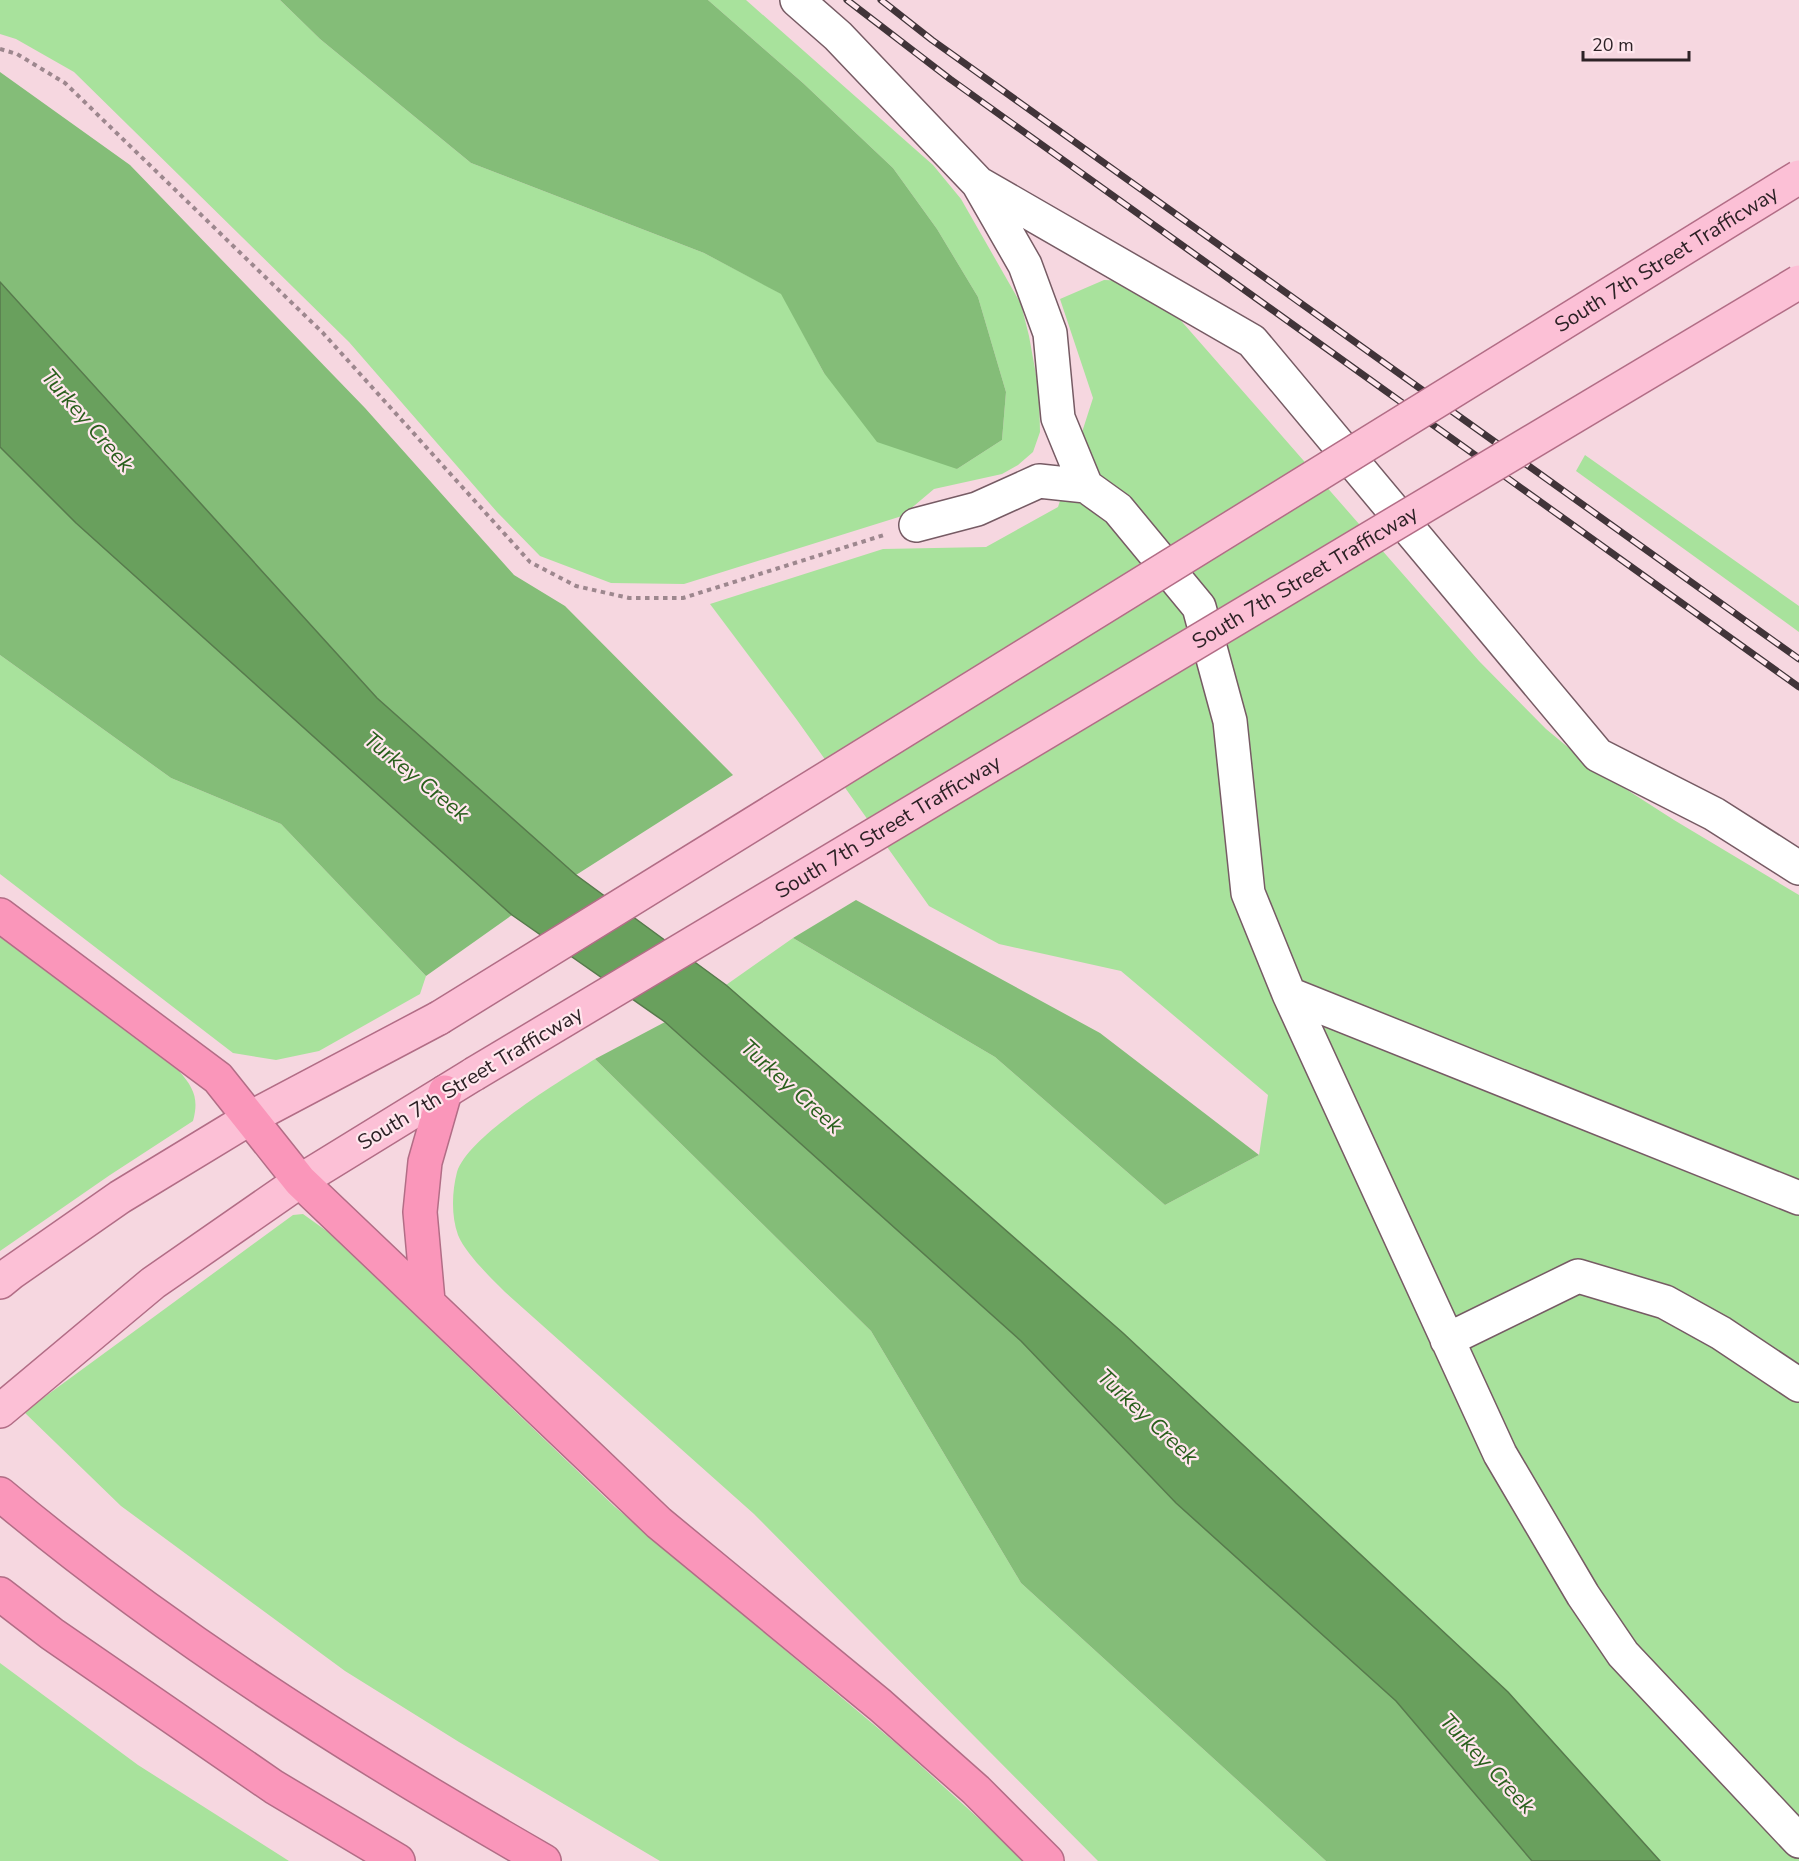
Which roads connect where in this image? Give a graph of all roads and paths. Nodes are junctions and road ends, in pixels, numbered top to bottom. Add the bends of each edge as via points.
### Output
1 (796, 0) edge
2 (0, 49) edge
3 (1799, 177) edge
4 (978, 183) junction
5 (1799, 282) edge
6 (1086, 486) junction
7 (916, 525) joint
8 (1799, 868) edge
9 (0, 915) edge
10 (1289, 994) junction
11 (445, 1092) junction
12 (250, 1118) junction
13 (300, 1181) junction
14 (1799, 1198) edge
15 (0, 1282) edge
16 (428, 1301) junction
17 (1447, 1340) junction
18 (1799, 1385) edge
19 (0, 1411) edge
20 (0, 1494) edge
21 (0, 1594) edge
22 (1799, 1841) edge
23 (398, 1861) edge
24 (544, 1861) edge
25 (1047, 1861) edge

1 - 4 lane via 838,36
2 - 7 path via 17,54 65,83 315,324 530,562 576,586 629,598 683,598
3 - 12 main road, South 7th Street Trafficway, bridge via 439,1018
4 - 6 lane via 1025,265 1050,333 1058,418
4 - 8 lane via 1252,341 1598,755 1714,814
5 - 11 main road, South 7th Street Trafficway, bridge
6 - 7 lane via 1039,481 977,509
6 - 10 lane via 1118,509 1199,607 1230,721 1248,892
9 - 12 highway via 218,1078
10 - 14 lane
10 - 17 lane
11 - 13 main road, South 7th Street Trafficway
11 - 16 highway via 425,1162 420,1212
12 - 13 highway
12 - 15 main road, South 7th Street Trafficway via 120,1197
13 - 16 highway
13 - 19 main road, South 7th Street Trafficway via 153,1283
16 - 25 highway via 659,1523 880,1705 976,1790
17 - 18 lane via 1578,1276 1665,1302
17 - 22 lane via 1500,1455 1583,1595 1623,1654
20 - 24 highway via 113,1585 206,1652 422,1791
21 - 23 highway via 274,1787

